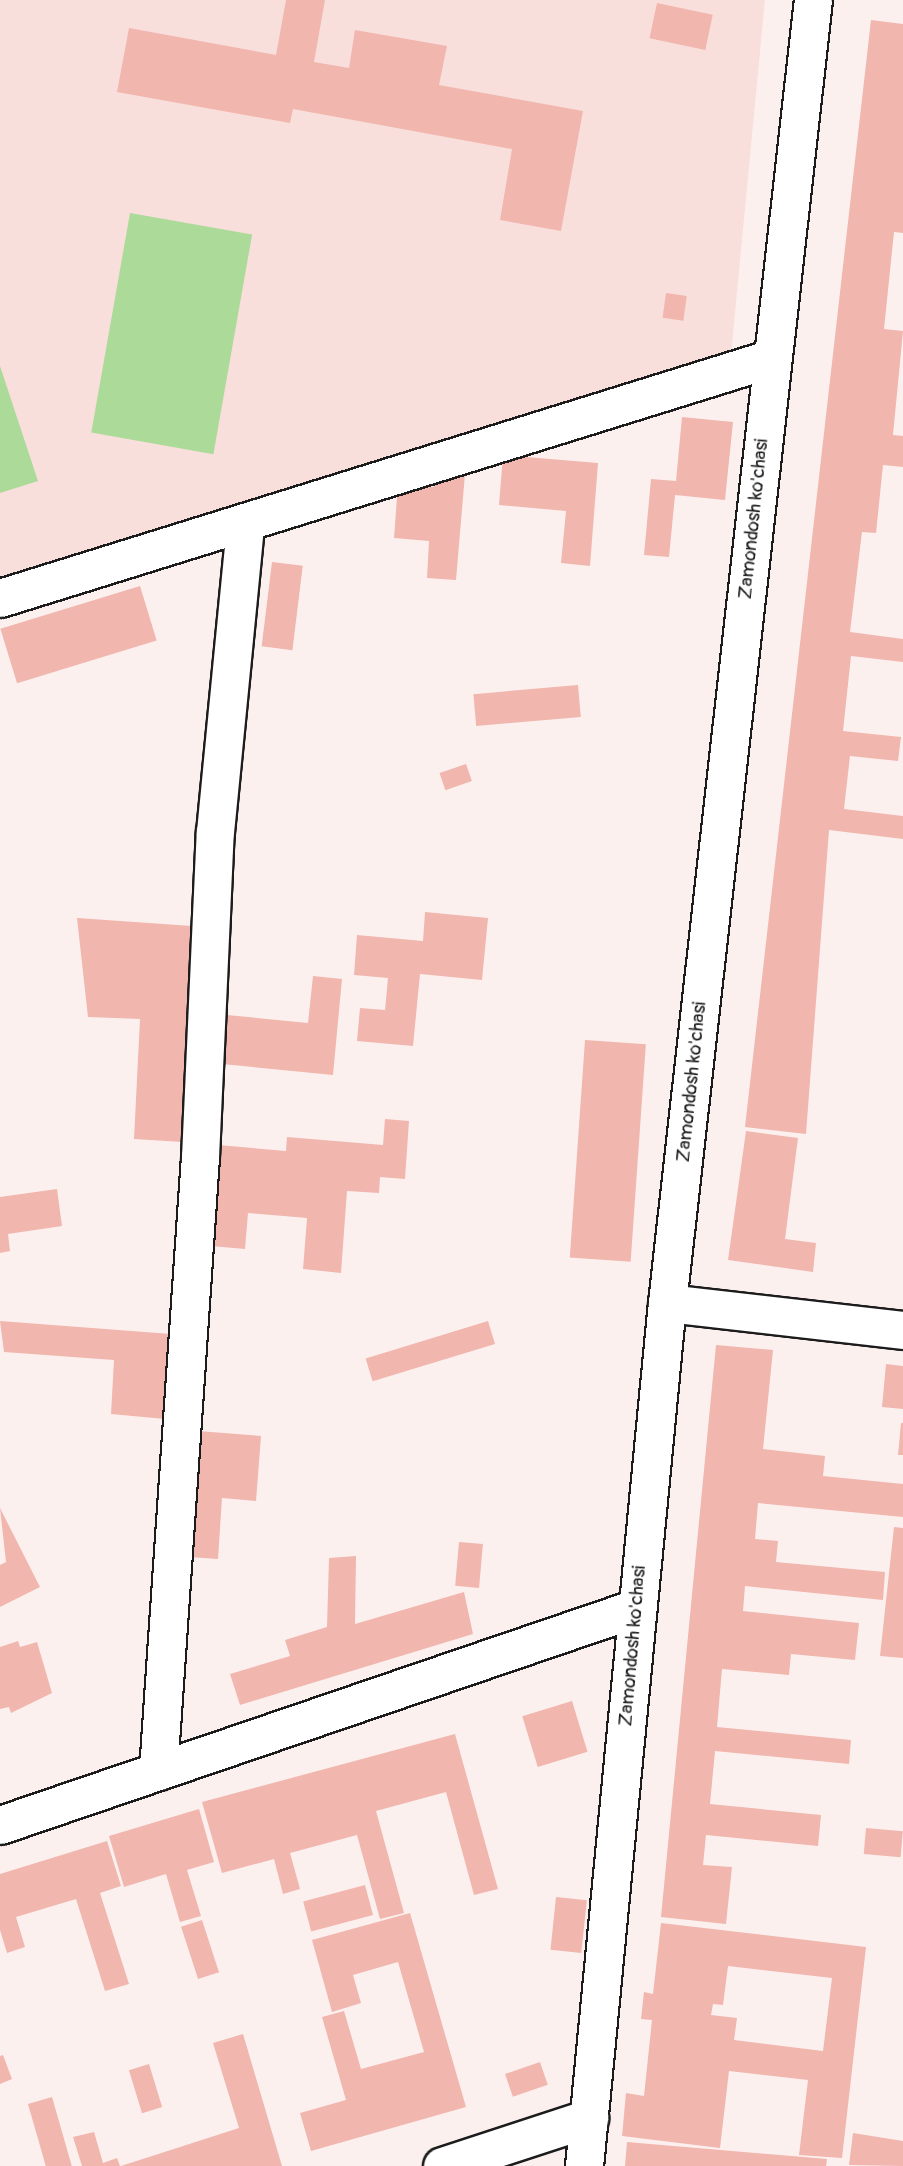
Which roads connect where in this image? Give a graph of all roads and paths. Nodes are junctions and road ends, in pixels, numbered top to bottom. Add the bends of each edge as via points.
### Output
1 (813, 0) edge
2 (772, 358) junction
3 (245, 524) junction
4 (0, 598) edge
5 (667, 1303) junction
6 (903, 1330) edge
7 (636, 1608) junction
8 (158, 1771) junction
9 (0, 1825) edge
10 (589, 2118) junction
11 (442, 2166) edge
12 (584, 2166) edge

1 - 2 street, Zamondosh ko'chasi
2 - 3 street
2 - 5 street, Zamondosh ko'chasi
3 - 4 street
3 - 8 street via 215,832 200,1157
5 - 6 street
5 - 7 street, Zamondosh ko'chasi
7 - 8 street
7 - 10 street, Zamondosh ko'chasi
8 - 9 street
10 - 11 street
10 - 12 street, Zamondosh ko'chasi

